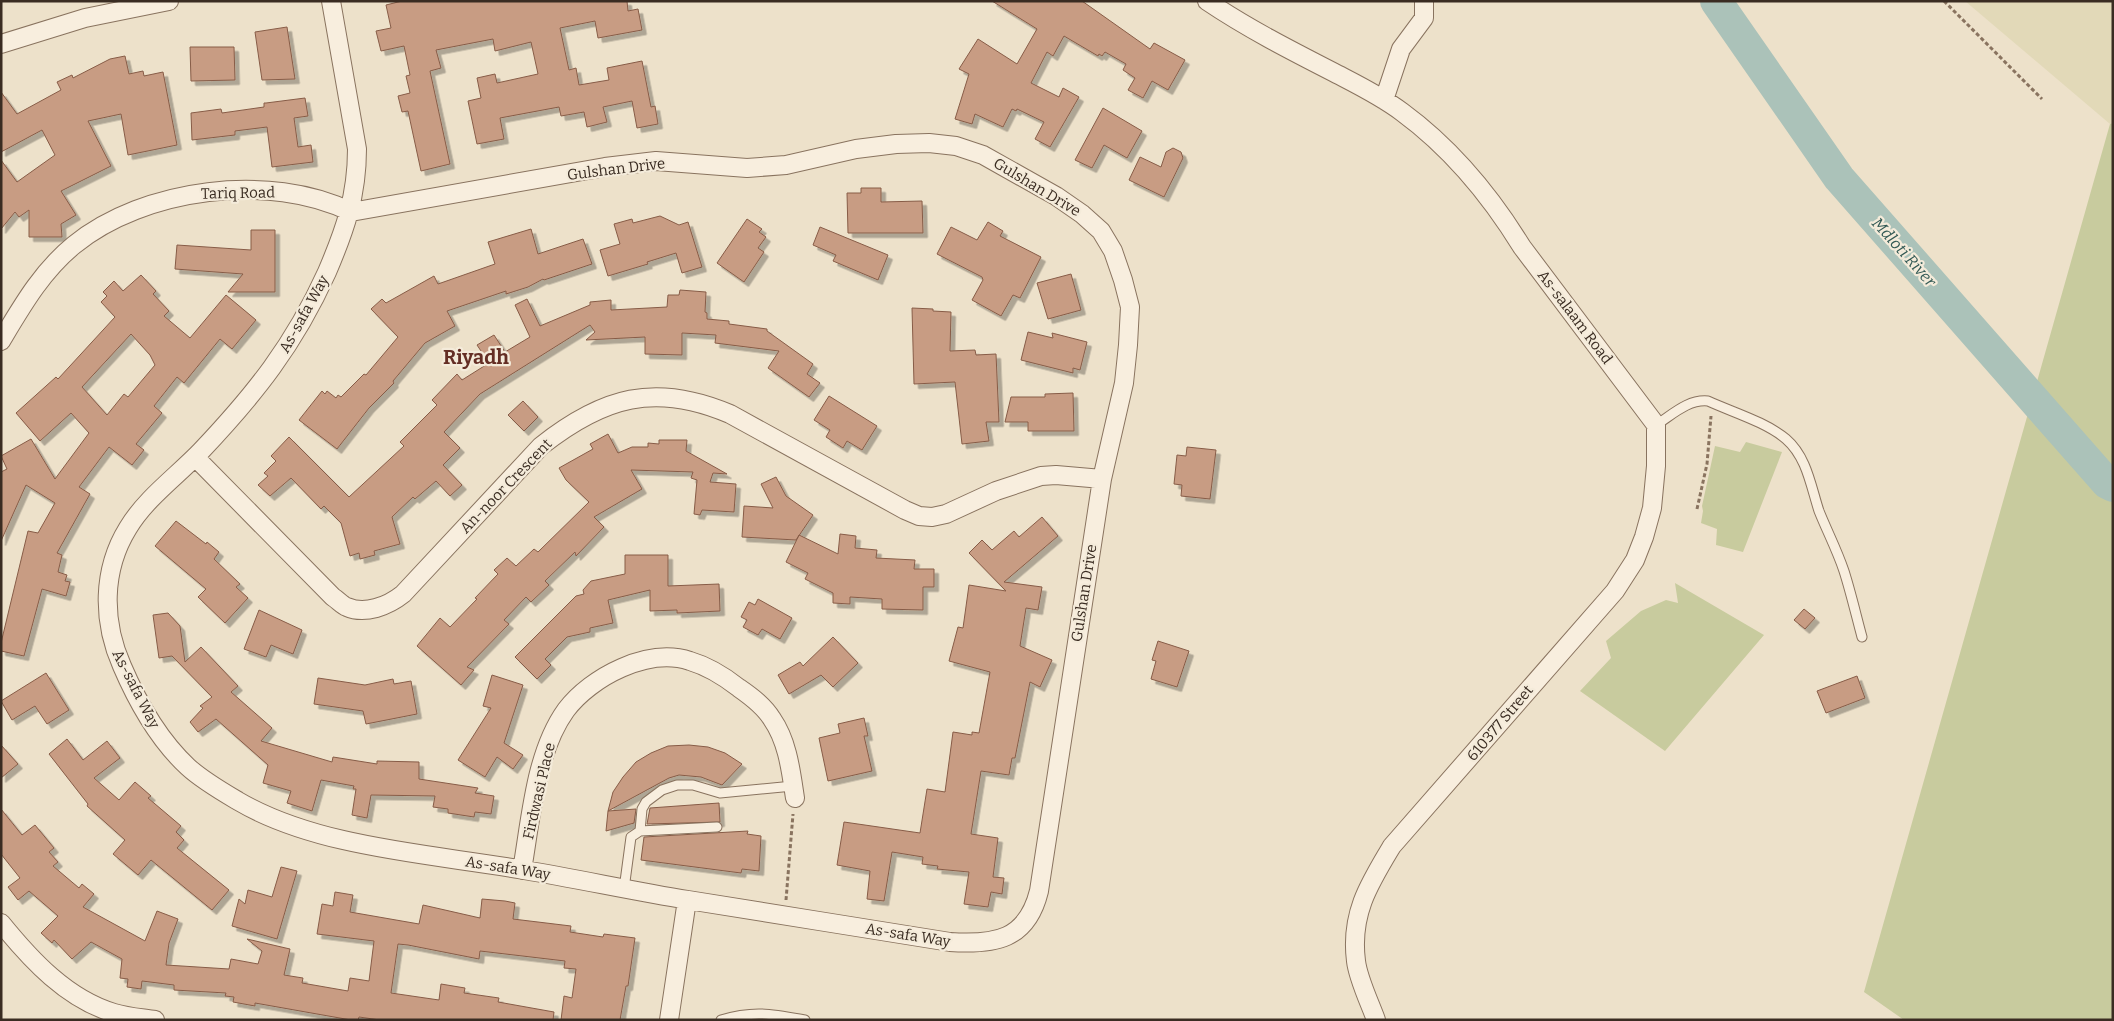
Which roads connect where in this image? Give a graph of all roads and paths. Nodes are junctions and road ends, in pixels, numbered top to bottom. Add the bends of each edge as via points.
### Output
1 (169, 1) edge
2 (331, 1) edge
3 (1207, 1) edge
4 (1424, 1) edge
5 (1944, 1) edge
6 (1, 44) edge
7 (2042, 99) dead end
8 (1384, 100) junction
9 (351, 212) junction
10 (1, 341) edge
11 (1708, 401) junction
12 (1656, 425) junction
13 (195, 457) junction
14 (1102, 479) junction
15 (1697, 509) dead end
16 (1862, 637) dead end
17 (794, 792) junction
18 (718, 827) dead end
19 (640, 831) junction
20 (522, 870) junction
21 (624, 889) junction
22 (687, 900) junction
23 (784, 915) junction
24 (1, 923) edge
25 (1020, 928) joint
26 (155, 1020) edge
27 (669, 1020) edge
28 (721, 1020) edge
29 (805, 1020) edge
30 (1376, 1020) edge

1 - 6 street via 85,18
2 - 9 street, As-safa Way via 357,149
3 - 8 street, As-salaam Road via 1253,30
4 - 8 street via 1424,18 1401,49
5 - 7 path
8 - 12 street, As-salaam Road via 1428,133 1464,168
9 - 10 street, Tariq Road via 314,197 252,191 196,194 146,206 94,230 59,259 43,276
9 - 13 street, As-safa Way via 316,296 292,341 257,389
9 - 14 street, Gulshan Drive via 656,161 747,168 786,165 856,149 896,144 956,146 983,155 1082,214 1101,231 1113,251 1130,307 1124,383
11 - 12 lane via 1688,404
11 - 15 path via 1711,416 1707,464
11 - 16 lane via 1778,433 1796,450 1844,570
12 - 30 street, 610377 Street via 1652,508 1635,560 1615,591 1392,846 1373,878 1358,911 1356,963
13 - 14 street, An-noor Crescent via 334,597 346,606 366,609 385,606 403,594 541,446 594,410 631,399 656,396 709,405 919,516 946,514 996,491 1041,476
13 - 20 street, As-safa Way via 157,493 129,526 116,552 109,578 108,626 115,650 156,729 188,766 213,785 241,803 284,823 349,840
14 - 25 street, Gulshan Drive via 1039,891 1030,917
17 - 19 lane via 720,793 693,785 677,785 662,790 646,802
17 - 20 street, Firdwasi Place via 782,740 773,719 756,700 727,678 690,660 678,658 625,666 593,683 556,724 543,759
17 - 23 path
18 - 19 lane
19 - 21 lane via 630,837
20 - 21 street, As-safa Way
21 - 22 street, As-safa Way
22 - 23 street, As-safa Way
22 - 27 street
23 - 25 street, As-safa Way via 950,942 992,941 1009,936
24 - 26 street via 50,976 81,999 114,1013
28 - 29 lane via 759,1013

